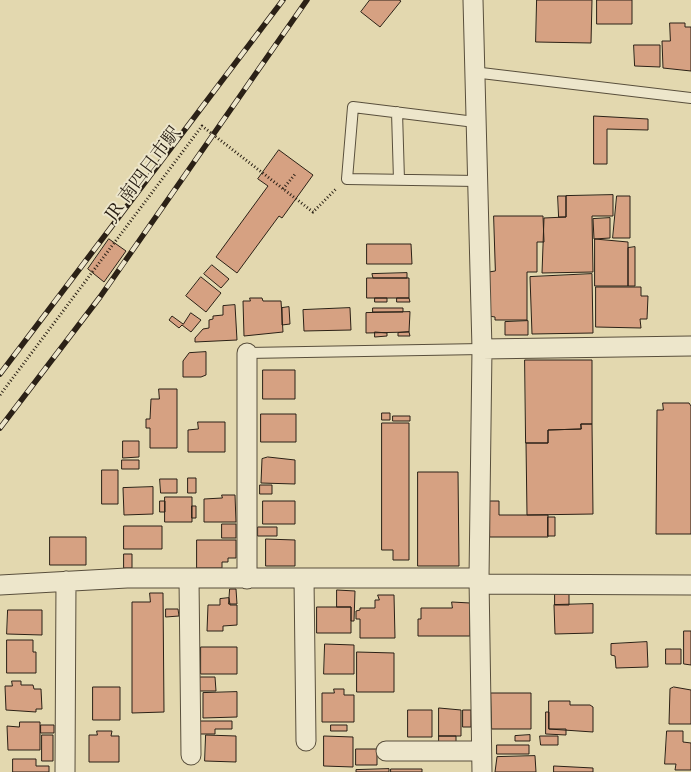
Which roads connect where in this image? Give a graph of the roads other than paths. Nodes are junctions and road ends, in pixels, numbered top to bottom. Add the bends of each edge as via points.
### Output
1 (473, 0) edge
2 (473, 72) junction
3 (691, 98) edge
4 (397, 112) junction
5 (475, 122) junction
6 (399, 180) junction
7 (477, 181) junction
8 (691, 346) edge
9 (482, 349) junction
10 (247, 353) joint
11 (247, 579) junction
12 (304, 579) junction
13 (189, 580) junction
14 (66, 581) junction
15 (479, 581) junction
16 (0, 585) edge
17 (691, 585) edge
18 (306, 741) dead end
19 (386, 751) dead end
20 (481, 751) junction
21 (191, 755) dead end
22 (65, 772) edge
23 (482, 772) edge

1 - 2 street
2 - 3 lane
2 - 5 street
4 - 5 lane
4 - 6 lane
4 - 6 lane via 353,107 347,179
5 - 7 street
6 - 7 lane
7 - 9 street
8 - 9 street
9 - 10 lane
9 - 15 street
10 - 11 street
11 - 12 street
11 - 13 street
12 - 15 street
12 - 18 street
13 - 14 street via 127,578
13 - 21 street
14 - 16 street
14 - 22 street
15 - 17 street
15 - 20 street
19 - 20 street
20 - 23 street

